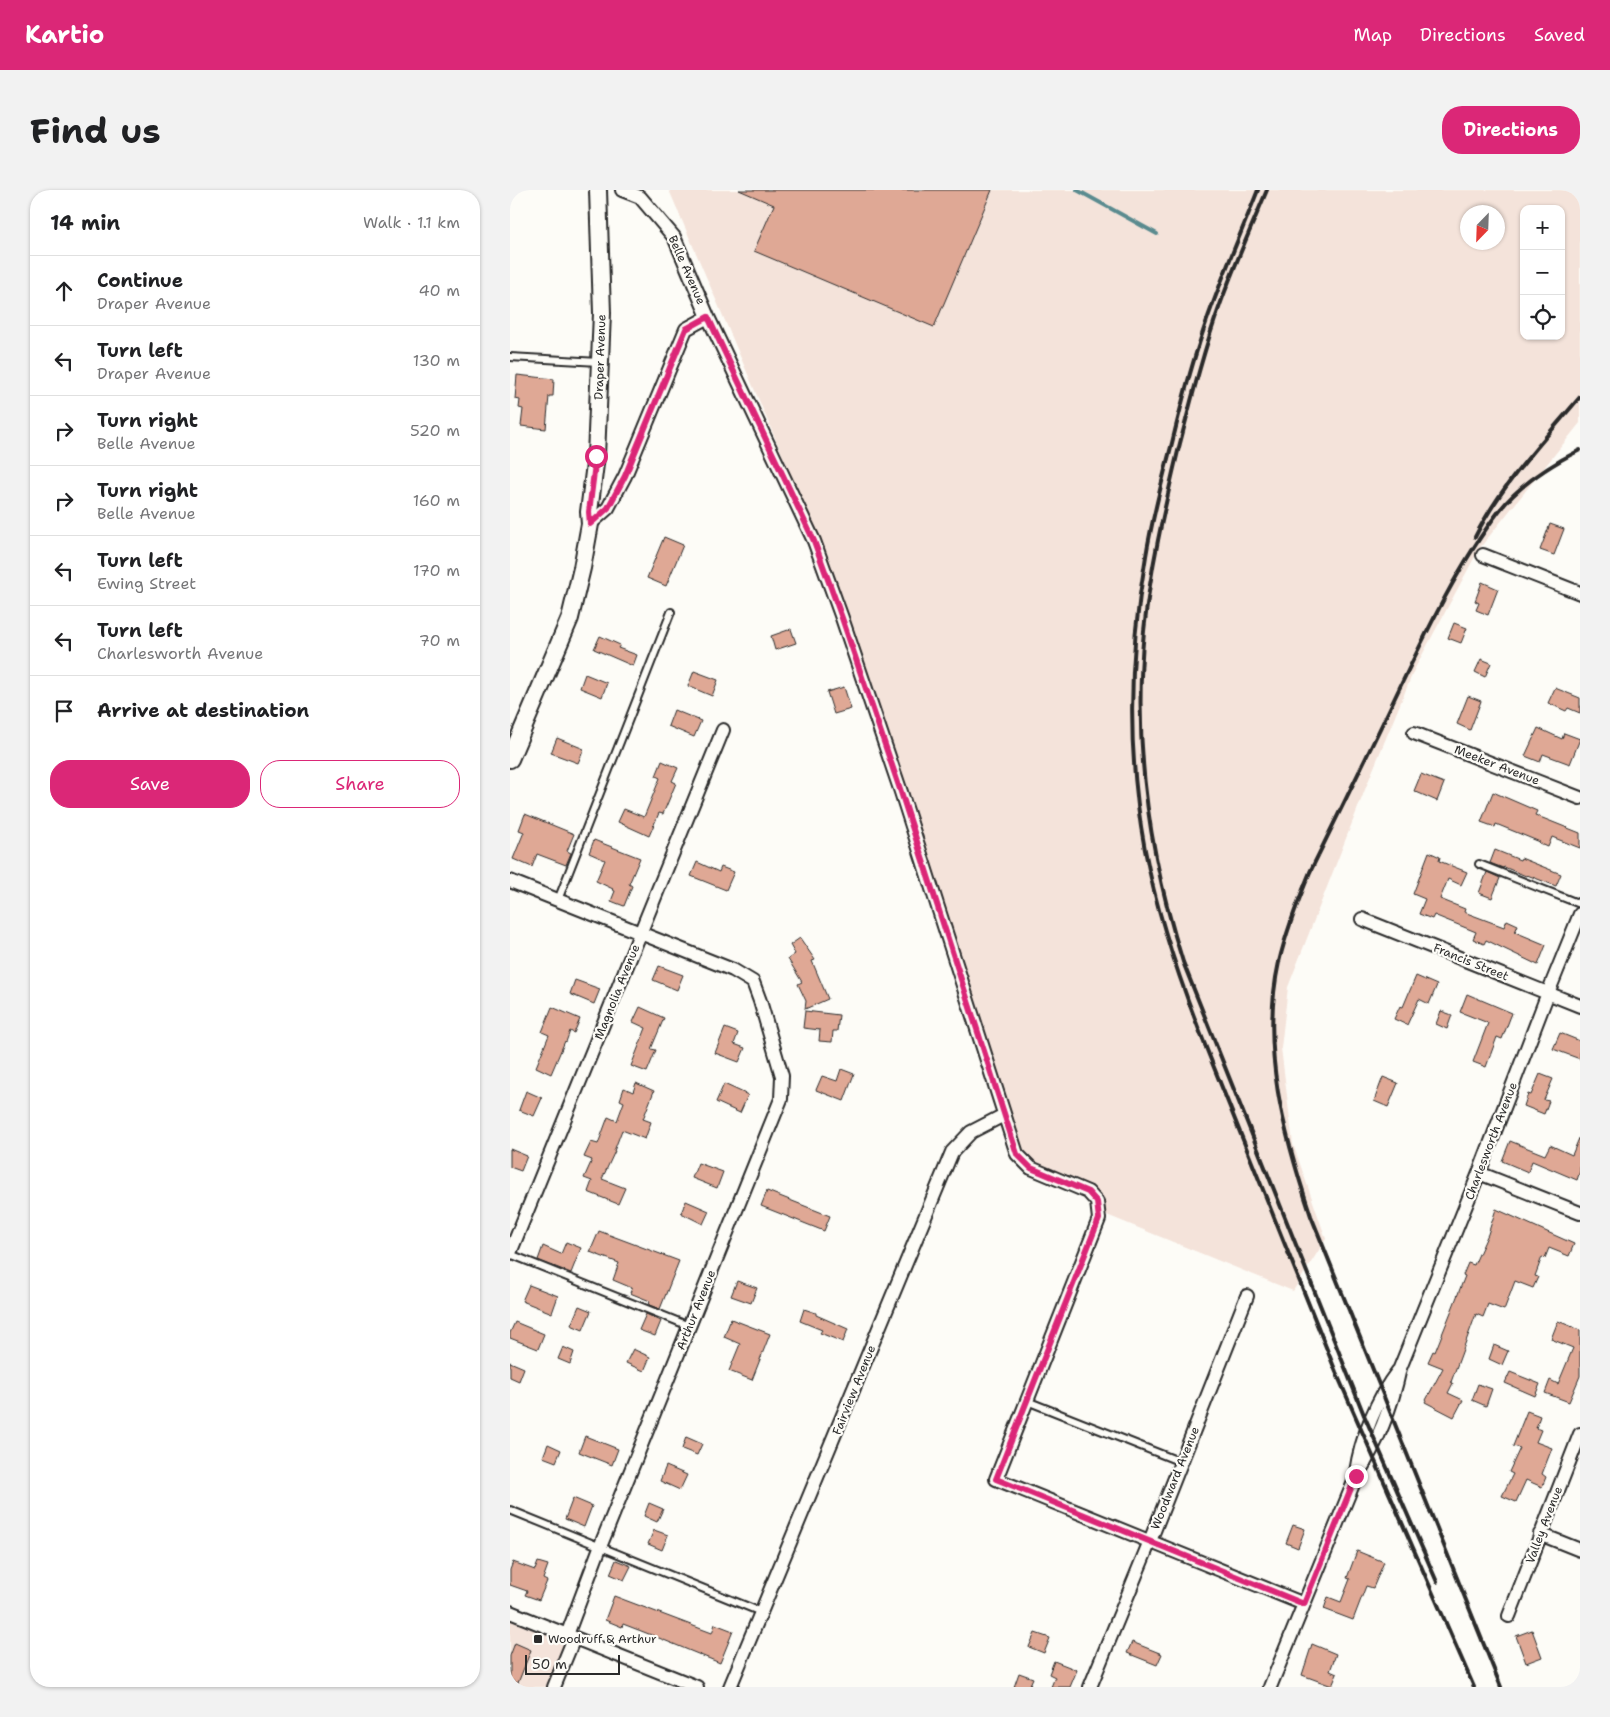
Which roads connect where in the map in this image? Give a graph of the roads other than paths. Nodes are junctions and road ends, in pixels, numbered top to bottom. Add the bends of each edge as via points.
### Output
1 (598, 190) edge
2 (622, 190) edge
3 (708, 317) junction
4 (510, 357) edge
5 (600, 362) junction
6 (590, 524) junction
7 (1483, 555) dead end
8 (1580, 593) edge
9 (671, 612) dead end
10 (723, 730) dead end
11 (1414, 733) dead end
12 (510, 759) edge
13 (1580, 798) edge
14 (1479, 864) dead end
15 (510, 881) edge
16 (558, 900) junction
17 (1580, 904) edge
18 (1580, 914) edge
19 (1362, 919) dead end
20 (641, 932) junction
21 (1548, 993) junction
22 (1580, 1006) edge
23 (1004, 1115) junction
24 (1479, 1173) junction
25 (1580, 1213) edge
26 (510, 1253) edge
27 (1246, 1296) dead end
28 (689, 1326) junction
29 (1027, 1400) junction
30 (1580, 1434) edge
31 (1181, 1462) junction
32 (510, 1510) edge
33 (1540, 1534) junction
34 (1150, 1541) junction
35 (600, 1547) junction
36 (1580, 1550) edge
37 (1304, 1604) junction
38 (510, 1612) edge
39 (762, 1613) junction
40 (1509, 1616) dead end
41 (571, 1636) junction
42 (554, 1687) edge
43 (697, 1687) edge
44 (730, 1687) edge
45 (1090, 1687) edge
46 (1270, 1687) edge

1 - 5 street, Draper Avenue via 602,313
2 - 3 street, Belle Avenue via 640,197 674,237
3 - 6 street via 686,329 625,476 608,508
3 - 23 street, Belle Avenue via 814,541 901,792
4 - 5 lane
5 - 6 street, Draper Avenue
6 - 12 street, Draper Avenue via 570,618
7 - 8 street
9 - 16 lane
10 - 20 street, Magnolia Avenue
11 - 13 street, Meeker Avenue
14 - 17 lane
15 - 16 street
16 - 20 street
18 - 21 street, Charlesworth Avenue
19 - 21 street, Francis Street
20 - 26 street, Magnolia Avenue
20 - 28 street, Arthur Avenue via 733,970 753,982 782,1076 781,1099
21 - 22 street, Francis Street
21 - 24 street, Charlesworth Avenue
23 - 29 street, Belle Avenue via 1017,1154 1031,1168 1088,1192 1097,1202 1099,1219
23 - 39 street, Fairview Avenue via 971,1132 952,1152
24 - 25 street
24 - 37 street, Charlesworth Avenue via 1400,1368 1385,1388 1359,1451 1356,1476
26 - 28 lane
27 - 31 street, Woodward Avenue
28 - 35 street, Arthur Avenue
29 - 31 lane
29 - 34 street, Belle Avenue via 996,1479
30 - 33 street, Valley Avenue
31 - 34 street, Woodward Avenue
32 - 35 lane
33 - 36 street
33 - 40 street, Valley Avenue
34 - 37 street
34 - 45 street, Woodward Avenue
35 - 39 lane
35 - 41 street, Arthur Avenue
37 - 46 street, Charlesworth Avenue
38 - 41 street
39 - 44 street, Fairview Avenue
41 - 42 street, Arthur Avenue
41 - 43 street

